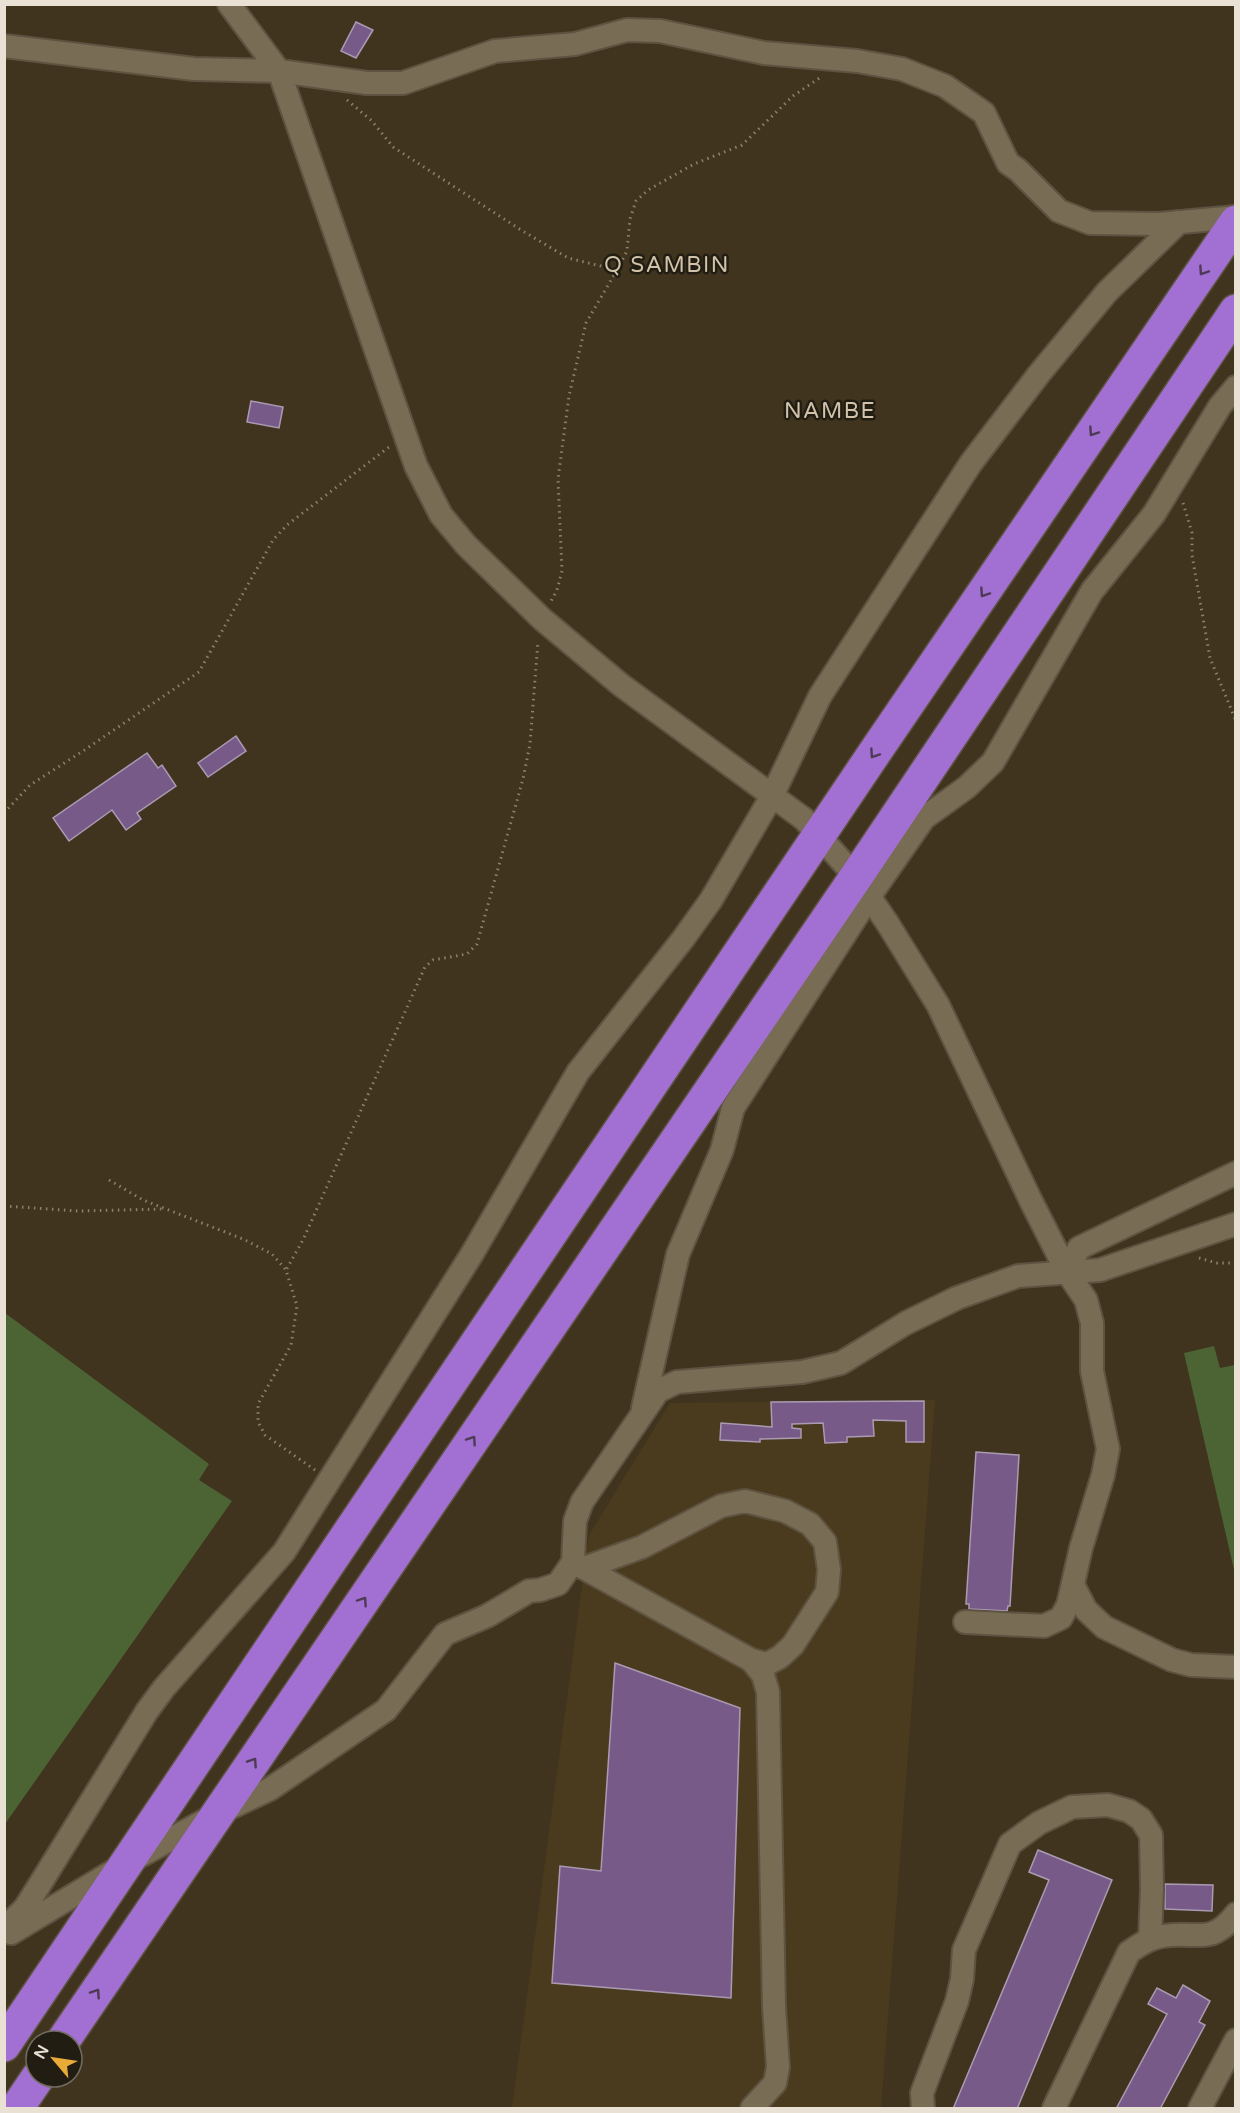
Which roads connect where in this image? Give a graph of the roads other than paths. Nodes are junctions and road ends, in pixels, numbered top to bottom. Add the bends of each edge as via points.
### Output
1 (229, 4) edge
2 (4, 46) edge
3 (279, 71) junction
4 (1236, 217) edge
5 (1179, 222) junction
6 (1236, 222) edge
7 (1236, 312) edge
8 (1236, 387) edge
9 (772, 796) junction
10 (819, 835) junction
11 (863, 887) junction
12 (1236, 1173) edge
13 (1236, 1224) edge
14 (1067, 1272) junction
15 (641, 1416) junction
16 (578, 1565) junction
17 (1072, 1585) junction
18 (965, 1622) dead end
19 (751, 1660) junction
20 (1236, 1667) edge
21 (217, 1814) junction
22 (127, 1863) junction
23 (1236, 1914) edge
24 (4, 1929) edge
25 (4, 1937) edge
26 (1150, 1939) junction
27 (71, 2029) edge
28 (1236, 2040) edge
29 (4, 2045) edge
30 (30, 2089) edge
31 (17, 2109) edge
32 (752, 2109) edge
33 (923, 2109) edge
34 (1054, 2109) edge
35 (1200, 2109) edge

1 - 3 street
2 - 3 street via 194,69
3 - 5 street via 367,83 403,83 495,51 575,44 627,30 660,31 764,53 857,61 902,69 945,86 984,113 1008,163 1059,211 1090,223
3 - 9 street via 416,466 441,515 542,619 621,685
4 - 5 street
5 - 9 street via 1107,292 971,463 820,696
6 -> 10 highway
7 - 11 highway
8 - 11 street via 1220,406 1154,514 1092,591 993,762 967,787 924,818
9 - 10 street
9 - 24 street via 711,900 578,1072 472,1254 284,1552 164,1688 25,1908
10 - 11 street
10 - 22 highway
11 - 14 street via 938,1005
11 - 15 street via 733,1108 722,1149 678,1254
21 -> 11 highway
12 - 14 street via 1079,1248
13 - 14 street via 1100,1270
14 - 15 street via 1018,1276 957,1298 906,1323 841,1364 802,1372 677,1382 658,1391
14 - 17 street via 1086,1300 1092,1323 1092,1371 1108,1449
15 - 16 street via 582,1502 575,1521
16 - 19 street
16 - 19 street via 642,1548 721,1506 745,1501 785,1510 810,1524 825,1542 827,1592 793,1645 780,1657 767,1664
16 - 21 street via 558,1584 529,1591 487,1616 445,1634 386,1710 270,1789
17 - 18 street via 1061,1618 1044,1626
17 - 20 street via 1086,1610 1104,1627 1172,1660
19 - 32 street via 763,1675 768,1692 778,2067 775,2083
21 - 22 street
27 -> 21 highway
22 - 25 street
22 - 29 highway
23 - 26 street via 1225,1928 1207,1935
26 - 33 street via 1151,1835 1141,1819 1108,1805 1072,1807 1039,1823 1010,1844 964,1950 957,2001 922,2093
26 - 34 street via 1129,1952
28 - 35 street
30 - 31 highway

